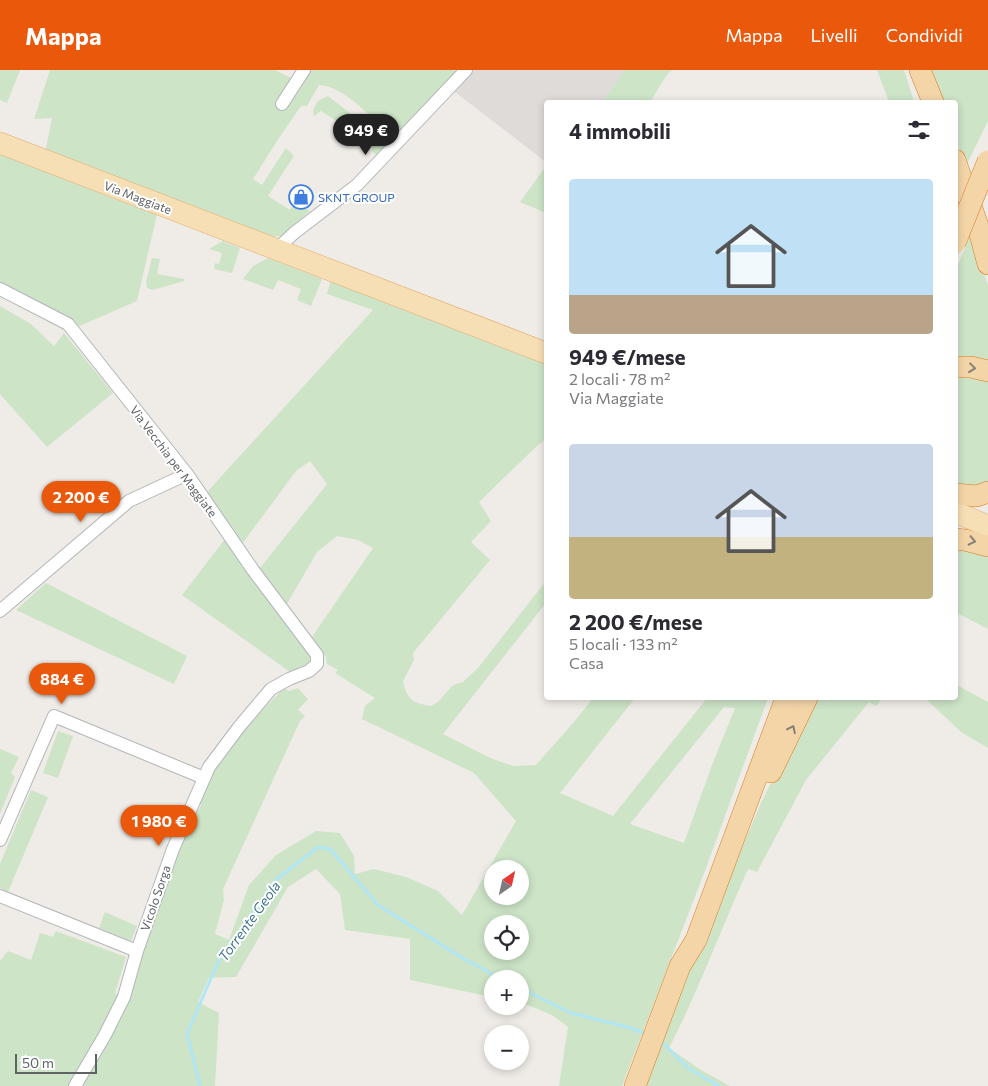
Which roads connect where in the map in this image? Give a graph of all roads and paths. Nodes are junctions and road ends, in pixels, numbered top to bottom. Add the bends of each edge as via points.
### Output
1 (304, 70) edge
2 (466, 70) edge
3 (913, 70) edge
4 (920, 70) edge
5 (923, 100) edge
6 (931, 100) edge
7 (282, 104) dead end
8 (0, 143) edge
9 (988, 161) edge
10 (958, 168) edge
11 (983, 235) edge
12 (958, 236) edge
13 (276, 250) junction
14 (988, 264) edge
15 (0, 289) edge
16 (544, 351) edge
17 (958, 368) edge
18 (988, 371) edge
19 (187, 474) junction
20 (988, 492) edge
21 (958, 494) edge
22 (958, 513) edge
23 (988, 526) edge
24 (958, 539) edge
25 (988, 546) edge
26 (0, 611) edge
27 (318, 664) joint
28 (785, 700) edge
29 (806, 700) edge
30 (204, 778) junction
31 (0, 840) edge
32 (718, 883) junction
33 (0, 896) edge
34 (137, 950) junction
35 (76, 1086) edge
36 (635, 1086) edge

1 - 7 street
2 - 13 street via 357,185
3 - 5 highway
4 - 6 highway
8 - 13 main road, Via Maggiate
9 - 12 highway, bridge
10 - 11 highway
11 - 14 highway
13 - 16 main road, Via Maggiate
15 - 19 street, Via Vecchia per Maggiate via 68,324
17 -> 18 highway
19 - 26 street via 129,501
19 - 27 street, Via Vecchia per Maggiate via 317,655
20 - 21 highway via 977,496
22 - 23 main road
24 -> 25 highway
27 - 30 street, Vicolo Sorga via 271,689 239,727
28 - 32 highway
32 -> 29 highway
30 - 31 street via 54,716
30 - 34 street, Vicolo Sorga via 173,849
32 - 36 highway via 696,940 680,966
33 - 34 street
34 - 35 street, Vicolo Sorga via 124,997

